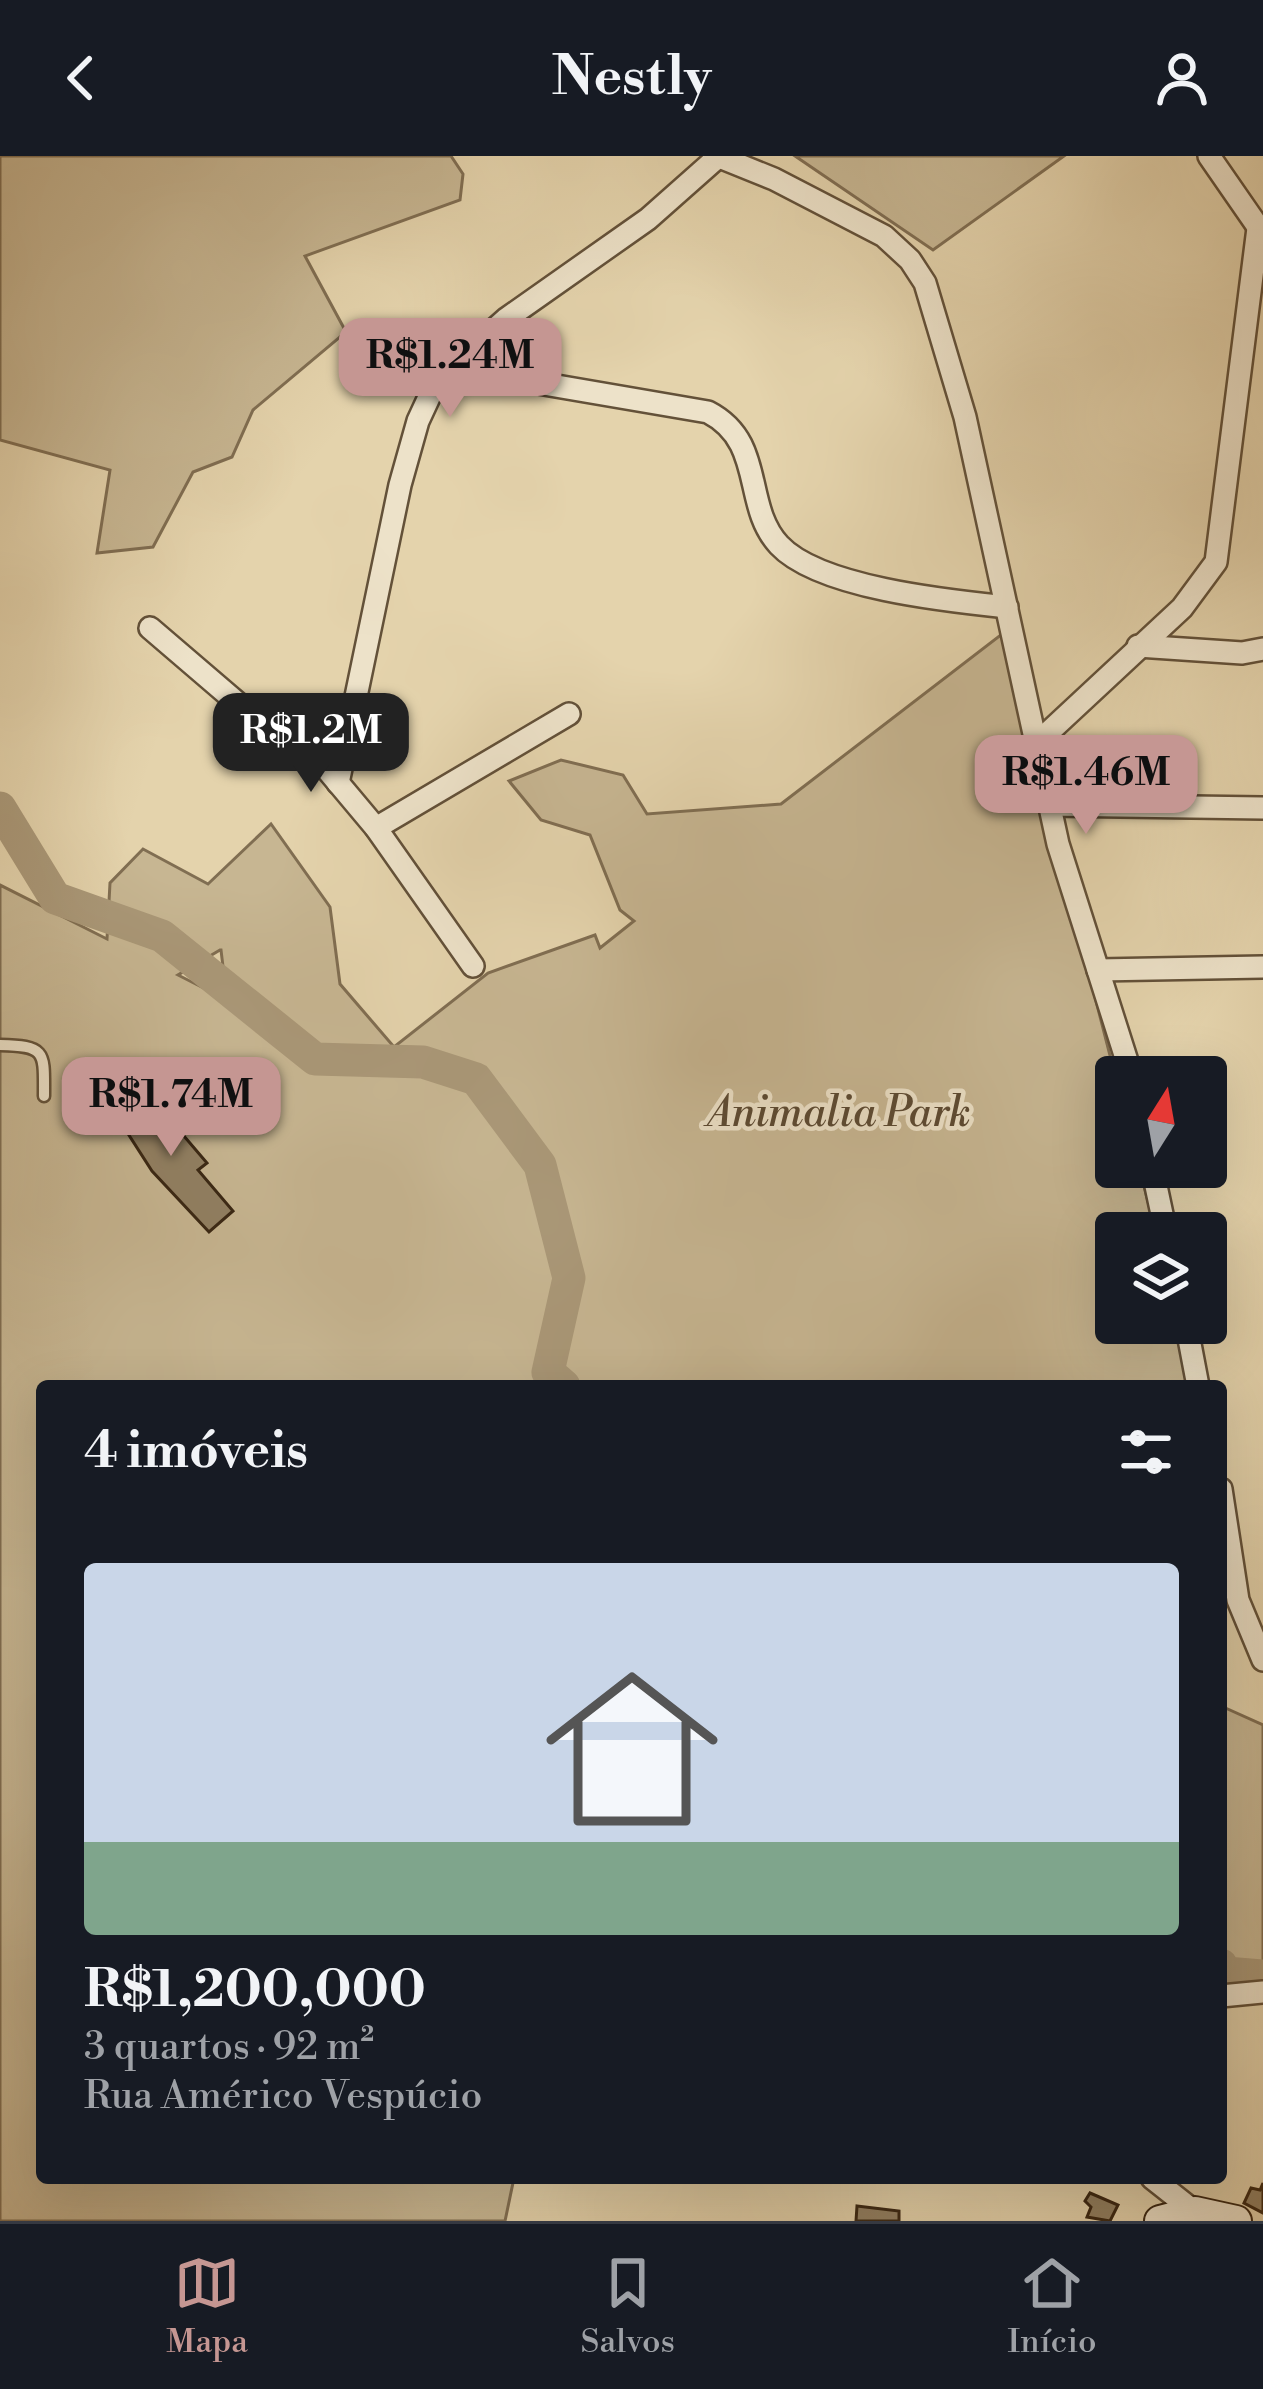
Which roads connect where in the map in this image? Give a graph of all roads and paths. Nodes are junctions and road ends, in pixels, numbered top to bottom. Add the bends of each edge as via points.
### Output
1 (718, 156) edge
2 (1208, 156) edge
3 (1261, 231) edge
4 (452, 368) junction
5 (1007, 607) junction
6 (150, 628) dead end
7 (1138, 646) junction
8 (1263, 649) edge
9 (569, 714) dead end
10 (1037, 742) junction
11 (338, 783) junction
12 (1048, 806) junction
13 (1263, 808) edge
14 (376, 828) junction
15 (473, 966) dead end
16 (1263, 968) edge
17 (1098, 970) junction
18 (0, 1045) edge
19 (1125, 1056) edge
20 (44, 1096) dead end
21 (1190, 1344) edge
22 (1197, 1380) edge
23 (1227, 1528) edge
24 (1263, 1660) edge
25 (1263, 1992) edge
26 (1227, 1995) edge
27 (1160, 2184) edge
28 (1195, 2212) junction
29 (1160, 2221) edge
30 (1236, 2221) edge

1 - 4 street
1 - 5 street via 884,236 925,283
2 - 3 street
3 - 7 street via 1216,562 1182,608
4 - 5 street via 708,412 738,435 769,527 802,564 862,583
4 - 11 street via 430,393 411,444
5 - 10 street
6 - 11 street
7 - 8 street
7 - 10 street
9 - 14 street
10 - 12 street
11 - 14 street
12 - 13 street
12 - 17 street
14 - 15 street
16 - 17 street
17 - 19 street
18 - 20 lane via 40,1050
21 - 22 street
23 - 24 street via 1238,1600
25 - 26 street
27 - 28 street
28 - 29 street
28 - 30 street

